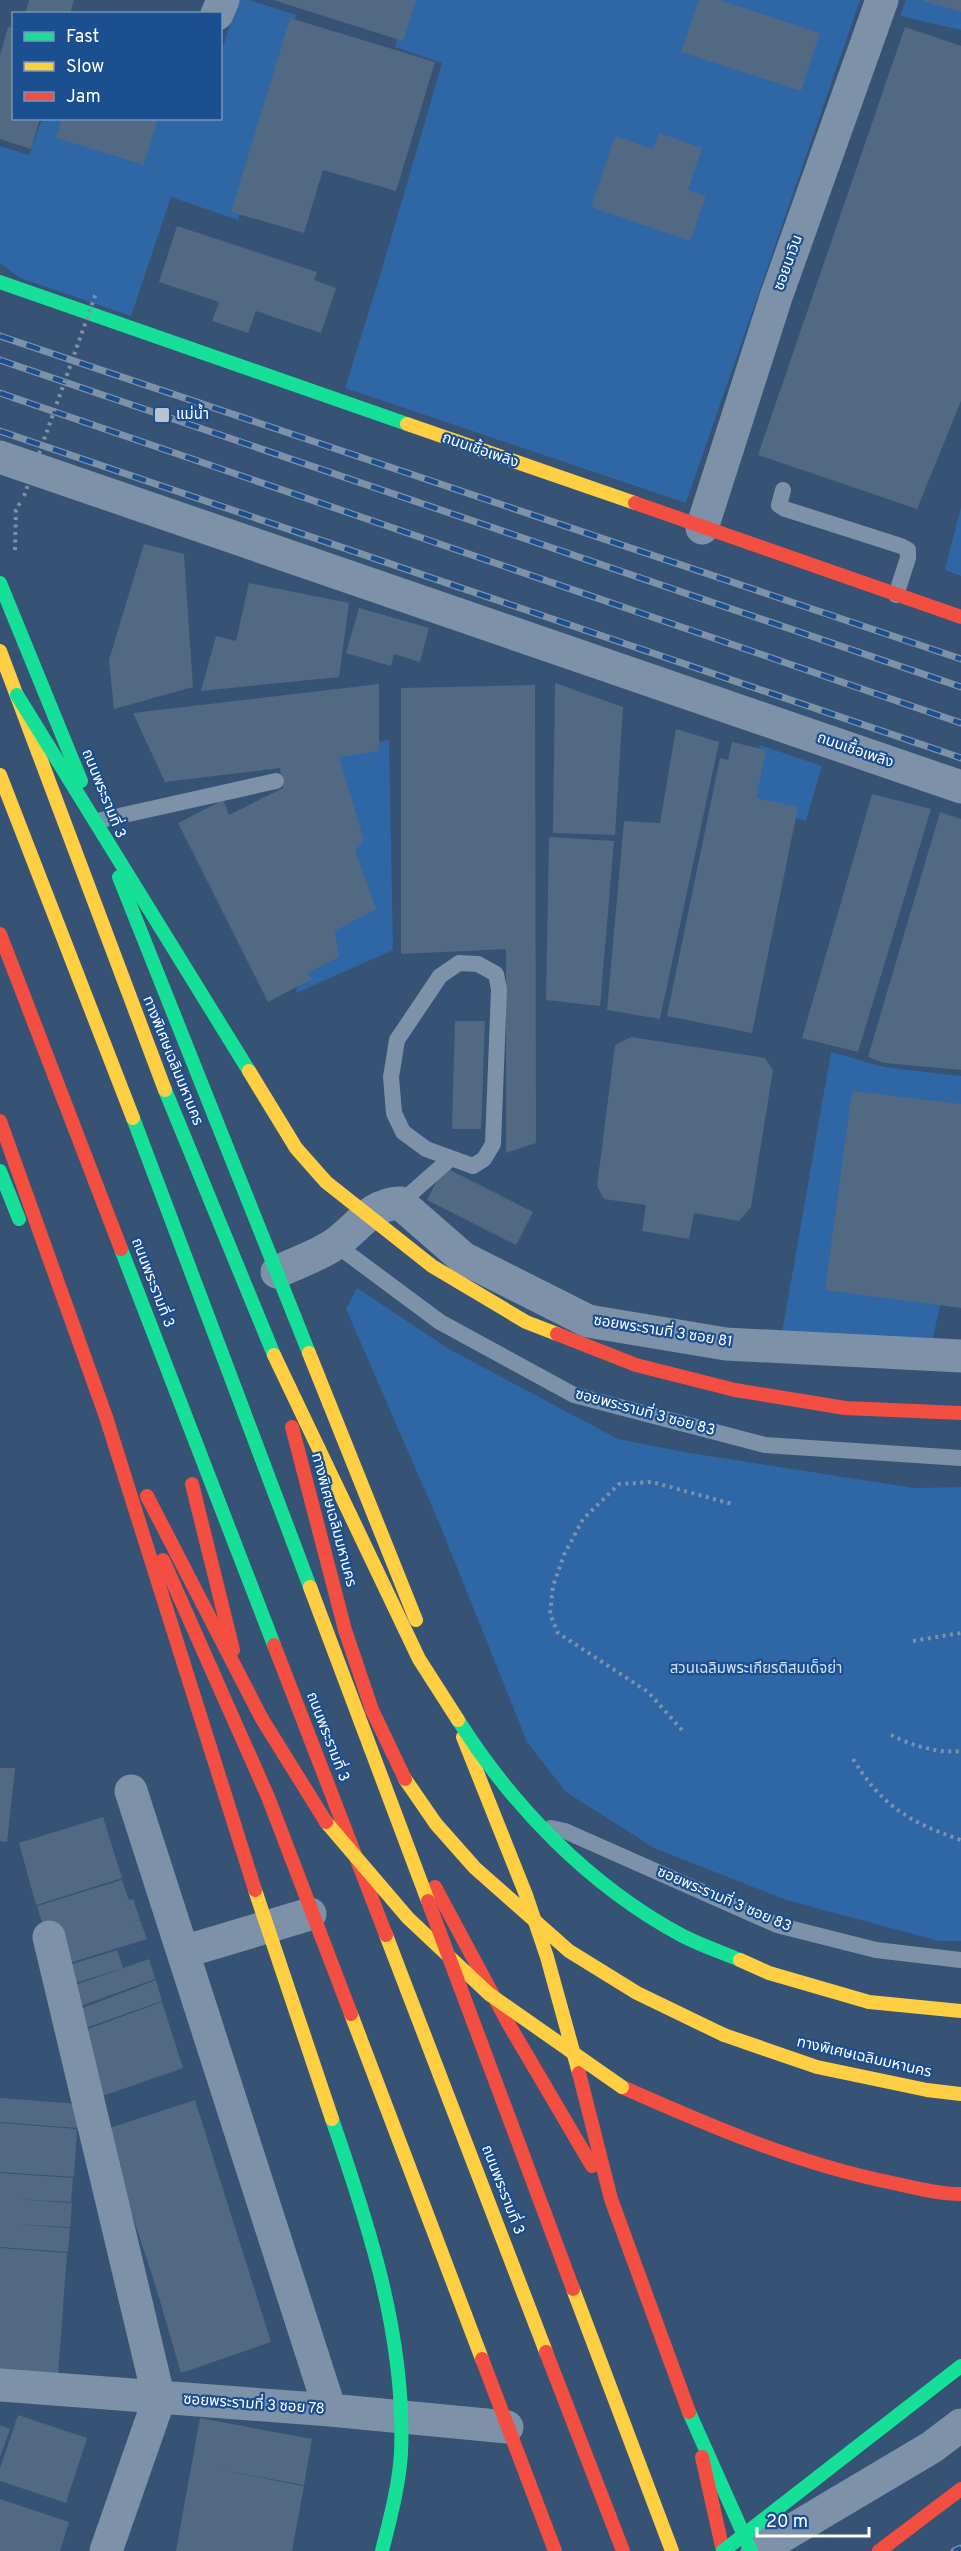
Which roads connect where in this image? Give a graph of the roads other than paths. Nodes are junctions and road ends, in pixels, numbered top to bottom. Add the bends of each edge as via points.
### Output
1 (882, 0) edge
2 (0, 282) edge
3 (0, 457) edge
4 (783, 490) dead end
5 (702, 528) junction
6 (0, 583) edge
7 (896, 595) junction
8 (5, 605) edge
9 (961, 617) edge
10 (0, 651) edge
11 (17, 695) junction
12 (0, 776) edge
13 (276, 781) dead end
14 (961, 787) edge
15 (0, 802) edge
16 (97, 822) junction
17 (0, 934) edge
18 (0, 960) edge
19 (0, 1121) edge
20 (450, 1159) junction
21 (0, 1171) edge
22 (400, 1203) junction
23 (26, 1237) dead end
24 (335, 1244) junction
25 (35, 1260) dead end
26 (277, 1272) junction
27 (274, 1355) junction
28 (961, 1356) edge
29 (961, 1413) edge
30 (106, 1417) junction
31 (181, 1444) dead end
32 (961, 1458) edge
33 (187, 1466) dead end
34 (131, 1791) dead end
35 (268, 1797) junction
36 (494, 1812) junction
37 (310, 1914) junction
38 (49, 1937) dead end
39 (183, 1952) junction
40 (961, 1960) edge
41 (961, 2011) edge
42 (961, 2094) edge
43 (961, 2194) edge
44 (611, 2199) junction
45 (961, 2366) edge
46 (0, 2385) edge
47 (159, 2399) junction
48 (330, 2410) junction
49 (961, 2425) edge
50 (507, 2427) junction
51 (696, 2432) junction
52 (961, 2489) edge
53 (106, 2551) edge
54 (382, 2551) edge
55 (555, 2551) edge
56 (623, 2551) edge
57 (672, 2551) edge
58 (723, 2551) edge
59 (751, 2551) edge
60 (757, 2551) edge
61 (879, 2551) edge

1 - 5 street, ซอยนาวิน via 776,297
2 - 5 main road, ถนนเชื้อเพลิง
3 - 14 street, ถนนเชื้อเพลิง
4 - 7 lane via 779,505 785,509 908,550
5 - 7 main road, ถนนเชื้อเพลิง
6 - 8 main road, ถนนพระรามที่ 3
7 - 9 main road, ถนนเชื้อเพลิง
8 - 16 main road, ถนนพระรามที่ 3
10 - 11 main road, ทางพิเศษเฉลิมมหานคร
11 - 27 main road, ทางพิเศษเฉลิมมหานคร, bridge via 142,1033
11 - 29 main road, bridge via 296,1148 334,1189 432,1266 526,1322 636,1365 735,1390 845,1408
12 - 57 main road, ถนนพระรามที่ 3, bridge via 128,1104
13 - 16 lane
15 - 44 main road, ถนนพระรามที่ 3 via 408,1834 476,1965
16 - 26 main road, ถนนพระรามที่ 3
17 - 56 main road, ถนนพระรามที่ 3, bridge
18 - 31 main road, ถนนพระรามที่ 3 via 153,1356
19 - 30 main road
20 - 20 lane via 426,1149 403,1132 394,1113 391,1077 397,1040 440,976 459,963 478,964 496,974 499,988 493,1144 484,1159 473,1166
20 - 22 lane
21 - 23 main road
22 - 24 street via 388,1203 373,1210
22 - 28 street, ซอยพระรามที่ 3 ซอย 81 via 463,1258 588,1321 726,1344
24 - 26 street
24 - 32 lane, ซอยพระรามที่ 3 ซอย 83 via 440,1322 574,1395 765,1445
25 - 35 main road via 112,1446
26 - 36 main road, ถนนพระรามที่ 3
27 - 41 main road, bridge via 419,1659 468,1736 563,1849 612,1891 681,1935 769,1973 869,2002
27 - 42 main road, ทางพิเศษเฉลิมมหานคร, bridge via 356,1663 390,1749 432,1821 478,1872 584,1962 652,2003 724,2036 816,2067
30 - 43 main road, bridge via 262,1719 327,1824 408,1918 489,1994 622,2087 698,2121 780,2154 847,2173
30 - 54 main road, bridge via 375,2258 392,2333 401,2443 392,2513
33 - 35 main road
34 - 39 street
35 - 37 main road
36 - 40 lane, ซอยพระรามที่ 3 ซอย 83 via 565,1831 777,1925 876,1950
36 - 44 main road, ถนนพระรามที่ 3 via 551,1968
37 - 39 street
37 - 50 main road
38 - 47 street
39 - 48 street
44 - 51 main road, ถนนพระรามที่ 3
45 - 58 main road, bridge
46 - 47 street, ซอยพระรามที่ 3 ซอย 78
47 - 48 street, ซอยพระรามที่ 3 ซอย 78
47 - 53 street
48 - 50 street, ซอยพระรามที่ 3 ซอย 78
49 - 60 street via 932,2447
50 - 55 main road
51 - 58 main road
51 - 59 main road, ถนนพระรามที่ 3
52 - 61 main road

